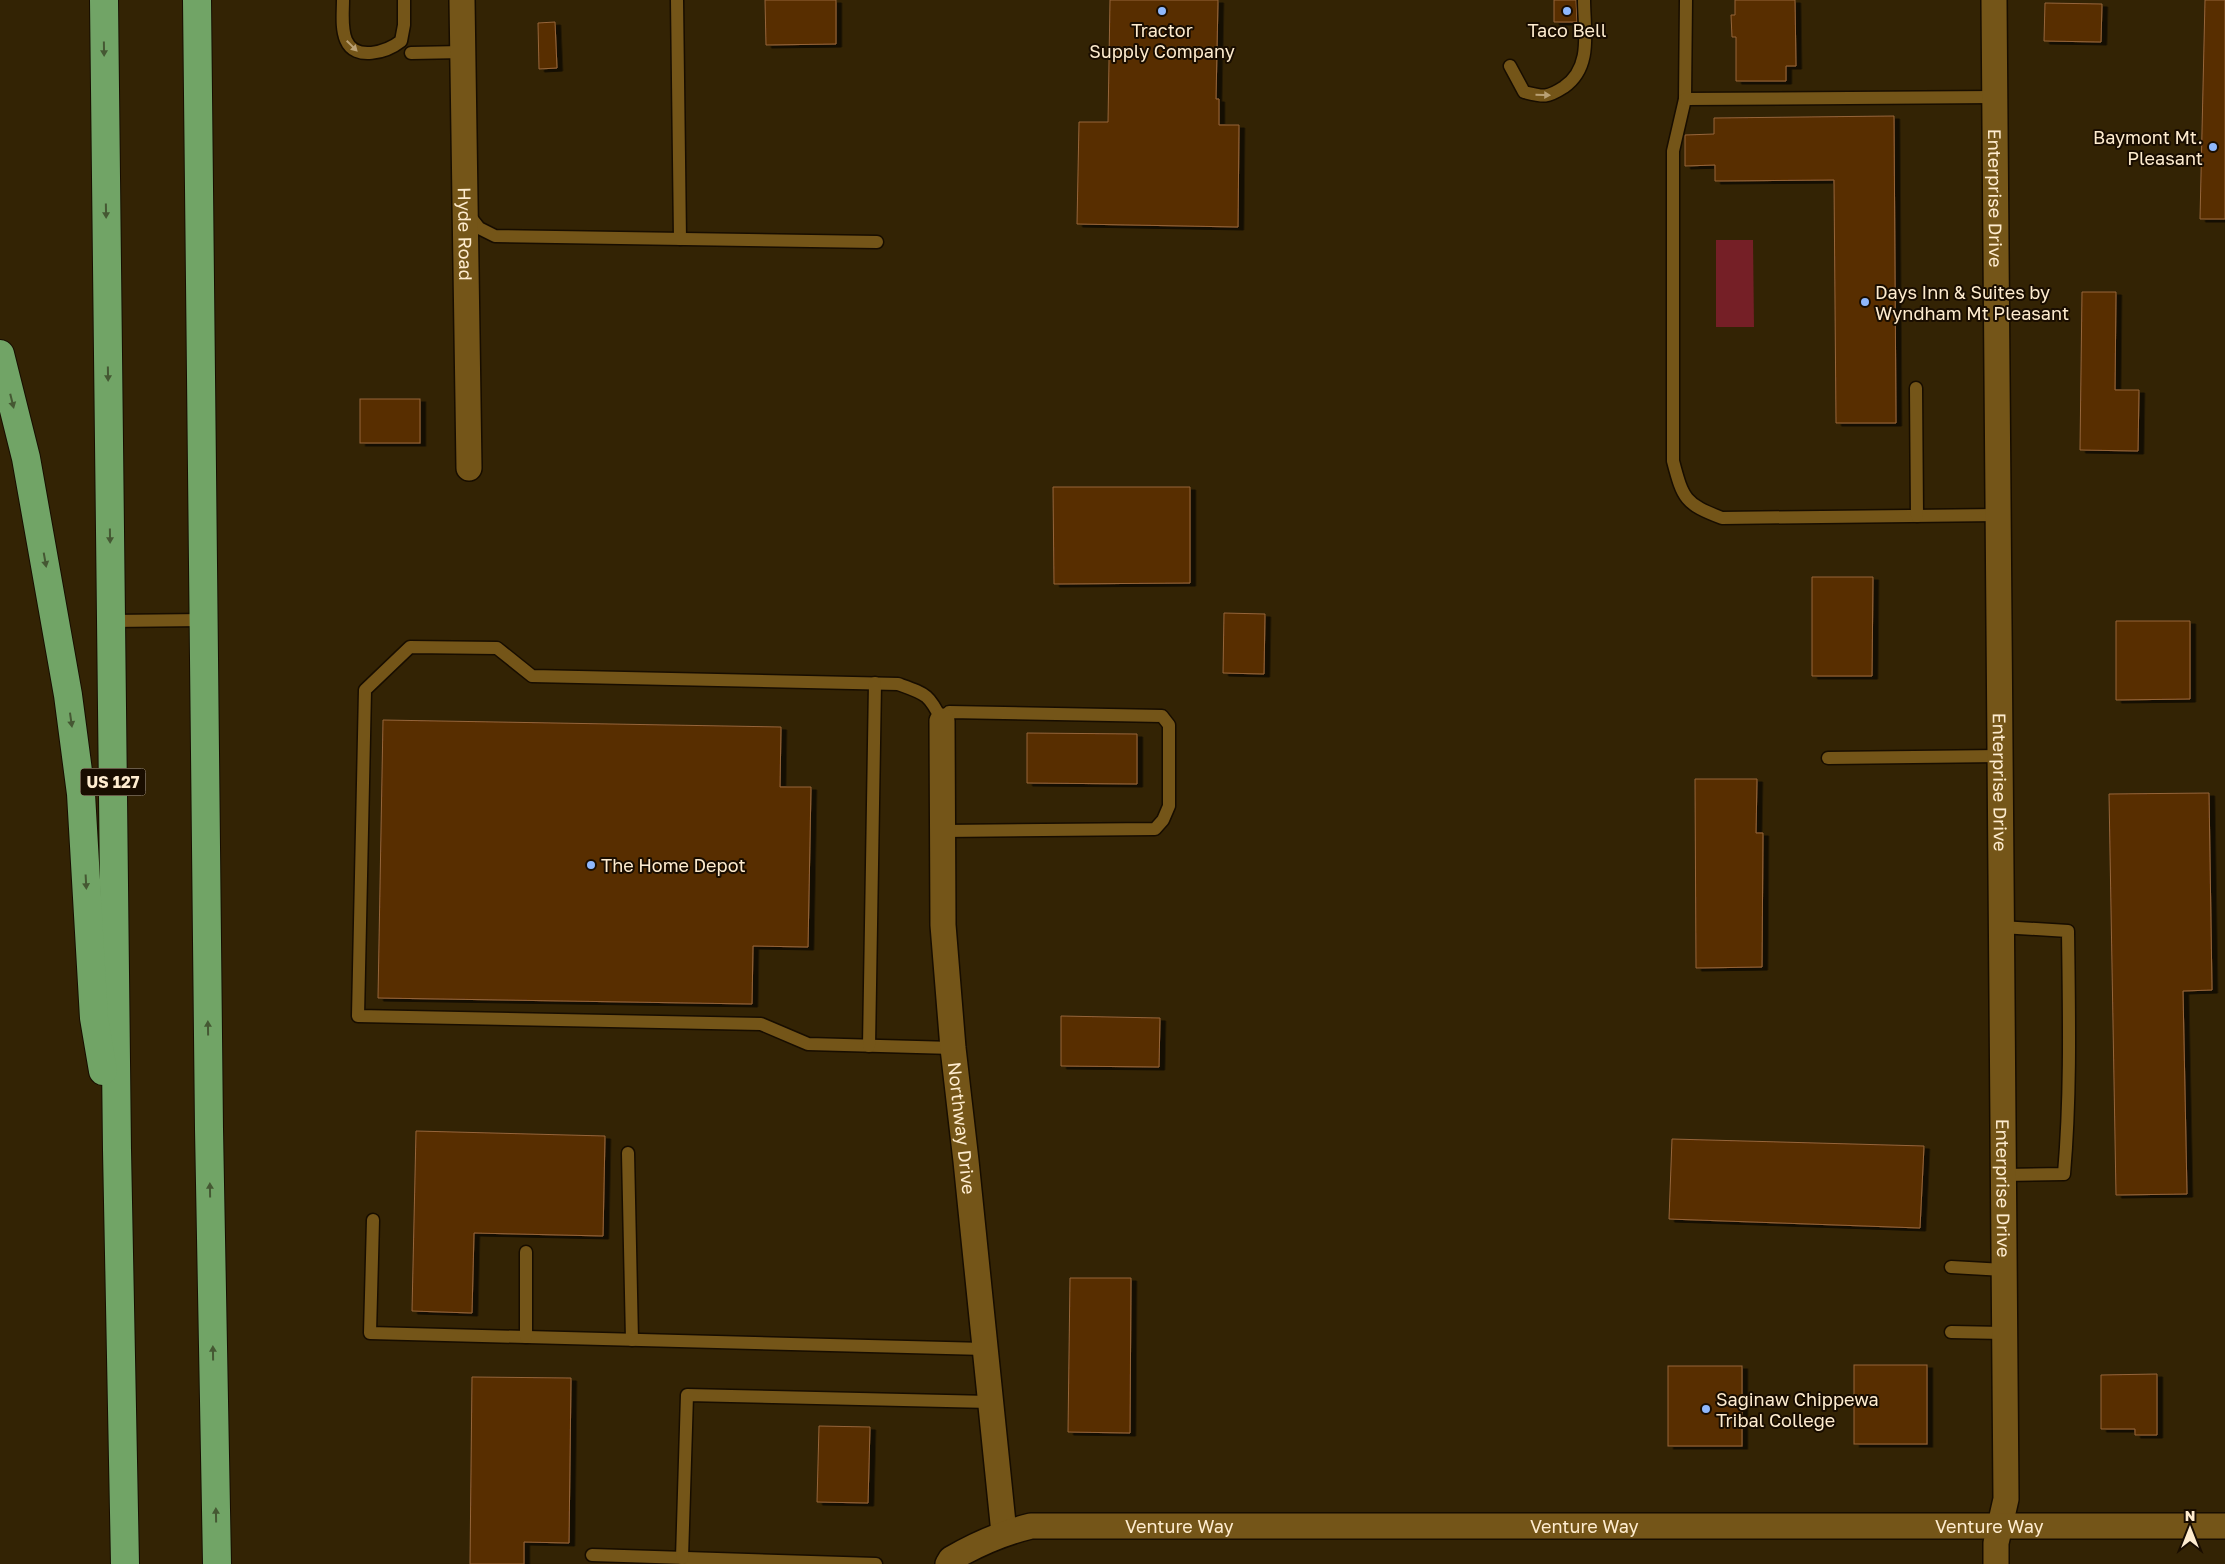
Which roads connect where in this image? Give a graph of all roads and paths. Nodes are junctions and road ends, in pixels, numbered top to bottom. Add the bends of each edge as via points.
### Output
1 (104, 0) edge
2 (197, 0) edge
3 (343, 0) edge
4 (404, 0) edge
5 (462, 0) edge
6 (677, 0) edge
7 (1584, 0) edge
8 (1686, 0) edge
9 (1994, 0) edge
10 (411, 52) dead end
11 (463, 52) junction
12 (1510, 66) dead end
13 (1995, 97) junction
14 (1685, 99) junction
15 (466, 212) junction
16 (680, 239) junction
17 (877, 242) dead end
18 (0, 354) edge
19 (1916, 388) dead end
20 (468, 468) dead end
21 (1998, 515) junction
22 (1917, 516) junction
23 (204, 620) junction
24 (111, 621) junction
25 (875, 683) junction
26 (942, 721) junction
27 (2000, 756) junction
28 (1828, 758) dead end
29 (943, 831) junction
30 (2001, 928) junction
31 (869, 1046) junction
32 (953, 1048) junction
33 (117, 1150) junction
34 (628, 1153) dead end
35 (2003, 1175) junction
36 (373, 1220) dead end
37 (526, 1252) dead end
38 (1951, 1267) dead end
39 (2004, 1270) junction
40 (1951, 1332) dead end
41 (2004, 1333) junction
42 (526, 1337) junction
43 (632, 1340) junction
44 (985, 1349) junction
45 (990, 1402) junction
46 (2000, 1525) junction
47 (2225, 1526) edge
48 (1004, 1533) junction
49 (592, 1555) dead end
50 (682, 1558) junction
51 (949, 1562) edge
52 (125, 1564) edge
53 (217, 1564) edge
54 (876, 1564) edge
55 (1996, 1564) edge

1 -> 24 highway, US 127
2 - 23 highway
3 -> 4 lane via 346,40 358,52 371,53 392,48 401,41
5 - 11 street, Hyde Road
6 - 16 lane
12 -> 7 lane via 1524,92 1540,96 1554,94 1574,80 1585,56
8 - 14 lane
9 - 13 street, Enterprise Drive
10 - 11 lane
11 - 15 street, Hyde Road
13 - 14 lane
13 - 21 street, Enterprise Drive
14 - 22 lane via 1673,151 1673,461 1680,489 1696,508 1722,518
15 - 16 lane via 479,228 495,236
15 - 20 street, Hyde Road
16 - 17 lane
18 -> 33 highway via 26,458 68,695 81,794 94,1018
19 - 22 lane
21 - 22 lane
21 - 27 street, Enterprise Drive
23 - 24 lane
53 -> 23 highway
24 - 33 highway, US 127
25 - 26 lane via 898,684 916,690 932,700
25 - 31 lane
25 - 31 lane via 532,676 497,648 410,647 365,690 358,1016 760,1024 808,1044
26 - 29 street, Northway Drive
26 - 29 lane via 949,712 1047,713 1162,716 1169,724 1169,806 1155,829
27 - 28 lane
27 - 30 street, Enterprise Drive
29 - 32 street, Northway Drive via 943,925
30 - 35 street, Enterprise Drive
30 - 35 lane via 2068,931 2069,1020 2064,1174
31 - 32 lane
32 - 44 street, Northway Drive
33 - 52 highway, US 127
34 - 43 lane
35 - 39 street, Enterprise Drive
36 - 42 lane via 370,1333
37 - 42 lane
38 - 39 lane
39 - 41 street, Enterprise Drive
40 - 41 lane
41 - 46 street, Enterprise Drive via 2006,1499
42 - 43 lane
43 - 44 lane
44 - 45 street, Northway Drive
45 - 48 street, Northway Drive
45 - 50 lane via 688,1396
46 - 47 street, Venture Way
46 - 48 street, Venture Way via 1031,1526
46 - 55 street, Enterprise Drive
48 - 51 street, Venture Way via 981,1542
49 - 50 lane
50 - 54 lane

